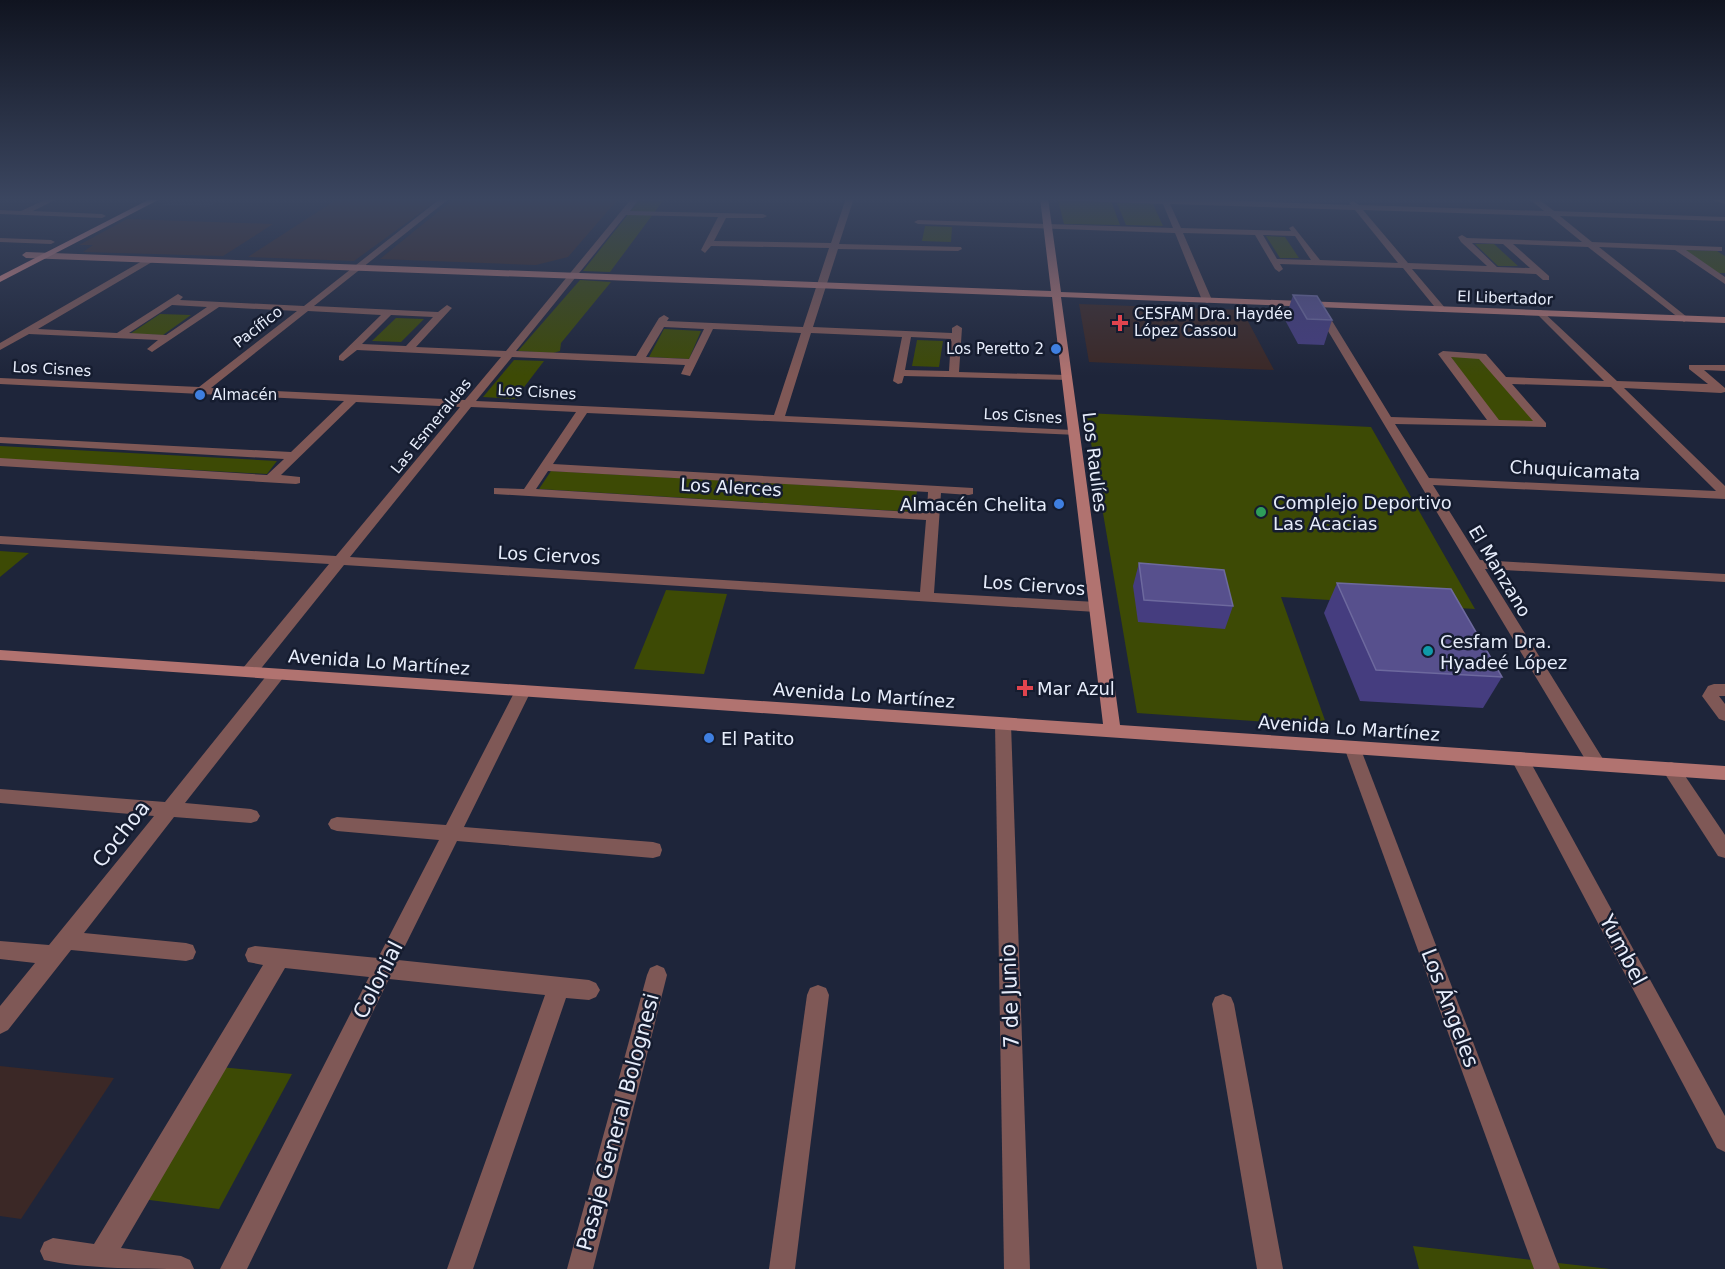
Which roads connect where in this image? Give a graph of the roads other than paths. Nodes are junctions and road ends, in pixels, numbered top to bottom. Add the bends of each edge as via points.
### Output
1 (22, 257) edge
2 (44, 257) edge
3 (77, 257) edge
4 (371, 257) edge
5 (588, 257) edge
6 (831, 257) edge
7 (1051, 257) edge
8 (1189, 257) edge
9 (1272, 257) edge
10 (1314, 257) edge
11 (1398, 257) edge
12 (1482, 257) edge
13 (1523, 257) edge
14 (1607, 257) edge
15 (1691, 257) edge
16 (149, 260) junction
17 (1317, 262) junction
18 (1405, 266) junction
19 (0, 268) edge
20 (357, 268) junction
21 (1494, 269) junction
22 (1537, 270) junction
23 (572, 276) junction
24 (1546, 278) dead end
25 (1723, 278) edge
26 (0, 279) edge
27 (822, 286) junction
28 (180, 295) dead end
29 (1055, 295) junction
30 (1207, 300) junction
31 (170, 302) junction
32 (216, 304) junction
33 (1317, 305) junction
34 (305, 309) junction
35 (1441, 309) junction
36 (389, 312) junction
37 (1542, 313) junction
38 (1684, 319) junction
39 (1725, 320) edge
40 (710, 326) junction
41 (807, 331) junction
42 (26, 332) junction
43 (907, 334) junction
44 (117, 336) junction
45 (168, 338) junction
46 (0, 347) edge
47 (353, 347) junction
48 (152, 349) dead end
49 (408, 350) junction
50 (509, 354) junction
51 (343, 358) dead end
52 (640, 359) junction
53 (692, 362) junction
54 (1725, 368) edge
55 (686, 374) dead end
56 (954, 374) junction
57 (1066, 378) junction
58 (1502, 380) junction
59 (0, 381) edge
60 (1614, 384) junction
61 (201, 391) junction
62 (1721, 391) edge
63 (353, 398) junction
64 (468, 404) junction
65 (583, 410) junction
66 (778, 419) junction
67 (1387, 420) junction
68 (1496, 424) junction
69 (1073, 434) junction
70 (0, 440) edge
71 (294, 456) junction
72 (0, 462) edge
73 (544, 467) junction
74 (271, 478) junction
75 (296, 480) dead end
76 (1424, 481) junction
77 (935, 489) junction
78 (498, 491) dead end
79 (969, 491) dead end
80 (527, 493) junction
81 (1725, 494) edge
82 (933, 516) junction
83 (0, 540) edge
84 (340, 561) junction
85 (1475, 564) junction
86 (1725, 578) edge
87 (927, 596) junction
88 (1096, 607) junction
89 (0, 655) edge
90 (249, 672) junction
91 (277, 674) junction
92 (1725, 690) edge
93 (523, 691) junction
94 (1725, 715) edge
95 (1003, 724) junction
96 (1112, 731) junction
97 (1352, 747) junction
98 (1520, 759) junction
99 (1597, 764) junction
100 (1671, 769) junction
101 (1725, 773) edge
102 (0, 796) edge
103 (169, 810) junction
104 (251, 816) dead end
105 (337, 824) dead end
106 (452, 834) junction
107 (653, 850) dead end
108 (1725, 850) edge
109 (60, 947) junction
110 (0, 950) edge
111 (186, 952) dead end
112 (255, 955) dead end
113 (279, 958) junction
114 (384, 968) junction
115 (657, 975) dead end
116 (559, 987) junction
117 (589, 990) dead end
118 (818, 995) dead end
119 (1223, 1004) dead end
120 (0, 1023) edge
121 (1725, 1140) edge
122 (53, 1251) dead end
123 (100, 1258) junction
124 (180, 1269) edge
125 (233, 1269) edge
126 (460, 1269) edge
127 (580, 1269) edge
128 (782, 1269) edge
129 (1017, 1269) edge
130 (1270, 1269) edge
131 (1547, 1269) edge

1 - 19 main road
2 - 26 main road
3 - 16 street, El Libertador
4 - 20 street, Pacífico
5 - 23 street, Las Esmeraldas
6 - 27 street
7 - 29 street, Los Raulíes
8 - 30 street
9 - 17 street via 1276,265
10 - 17 street
11 - 18 street
12 - 21 street
13 - 22 street
14 - 38 street
15 - 25 street
16 - 20 street, El Libertador
16 - 42 street
17 - 18 street
18 - 21 street
18 - 35 street
20 - 23 street, El Libertador
20 - 34 street, Pacífico
21 - 22 street
22 - 24 street
23 - 27 street, El Libertador
23 - 50 street, Las Esmeraldas
27 - 29 street, El Libertador
27 - 41 street
28 - 31 street
29 - 30 street, El Libertador
29 - 57 street, Los Raulíes
30 - 33 street, El Libertador
31 - 32 street
31 - 44 street
32 - 34 street
32 - 45 street
33 - 35 street, El Libertador
33 - 67 street, El Manzano
34 - 36 street
34 - 61 street, Pacífico
35 - 37 street, El Libertador
36 - 47 street
36 - 49 street via 444,312
37 - 38 street, El Libertador
37 - 60 street
38 - 39 street, El Libertador
40 - 41 street
40 - 52 street via 663,320
40 - 53 street
41 - 43 street
41 - 66 street
42 - 44 street
42 - 46 street
43 - 56 street via 956,332
43 - 56 street via 898,378
44 - 45 street
45 - 48 street
47 - 49 street
47 - 51 street
49 - 50 street
50 - 52 street
50 - 64 street, Las Esmeraldas
52 - 53 street
53 - 55 street
54 - 62 street via 1693,367
56 - 57 street
57 - 69 street, Los Raulíes
58 - 60 street
58 - 68 street via 1542,425
58 - 68 street via 1482,356 1443,354
59 - 61 street, Los Cisnes
60 - 62 street
60 - 81 street
61 - 63 street, Los Cisnes
63 - 64 street, Los Cisnes
63 - 71 street
64 - 65 street, Los Cisnes
64 - 84 street, Las Esmeraldas
65 - 66 street, Los Cisnes
65 - 73 street
66 - 69 street, Los Cisnes
67 - 68 street
67 - 76 street, El Manzano
69 - 88 street, Los Raulíes
70 - 71 street
71 - 74 street
72 - 74 street
73 - 77 street, Los Alerces
73 - 80 street
74 - 75 street
76 - 81 street, Chuquicamata
76 - 85 street, El Manzano
77 - 79 street, Los Alerces
77 - 82 street
78 - 80 street, Los Alerces
80 - 82 street, Los Alerces
82 - 87 street
83 - 84 street, Los Ciervos
84 - 87 street, Los Ciervos
84 - 90 street, Las Esmeraldas
85 - 86 street
85 - 99 street, El Manzano
87 - 88 street, Los Ciervos
88 - 96 street, Los Raulíes
89 - 90 street, Avenida Lo Martínez
90 - 91 street, Avenida Lo Martínez
91 - 93 street, Avenida Lo Martínez
91 - 103 street, Cochoa
92 - 94 street via 1714,690 1710,696
93 - 95 street, Avenida Lo Martínez
93 - 106 street, Colonial
95 - 96 street, Avenida Lo Martínez
95 - 129 street, 7 de Junio
96 - 97 street, Avenida Lo Martínez
97 - 98 street, Avenida Lo Martínez
97 - 131 street, Los Ángeles
98 - 99 street, Avenida Lo Martínez
98 - 121 street, Yumbel
99 - 100 street, Avenida Lo Martínez
100 - 101 street, Avenida Lo Martínez
100 - 108 street
102 - 103 street
103 - 104 street
103 - 109 street, Cochoa
105 - 106 street
106 - 107 street
106 - 114 street, Colonial
109 - 110 street
109 - 111 street
109 - 120 street, Cochoa
112 - 113 street
113 - 114 street
113 - 123 street
114 - 116 street
114 - 125 street, Colonial
115 - 127 street, Pasaje General Bolognesi
116 - 117 street
116 - 126 street
118 - 128 street
119 - 130 street
122 - 123 street
123 - 124 street

